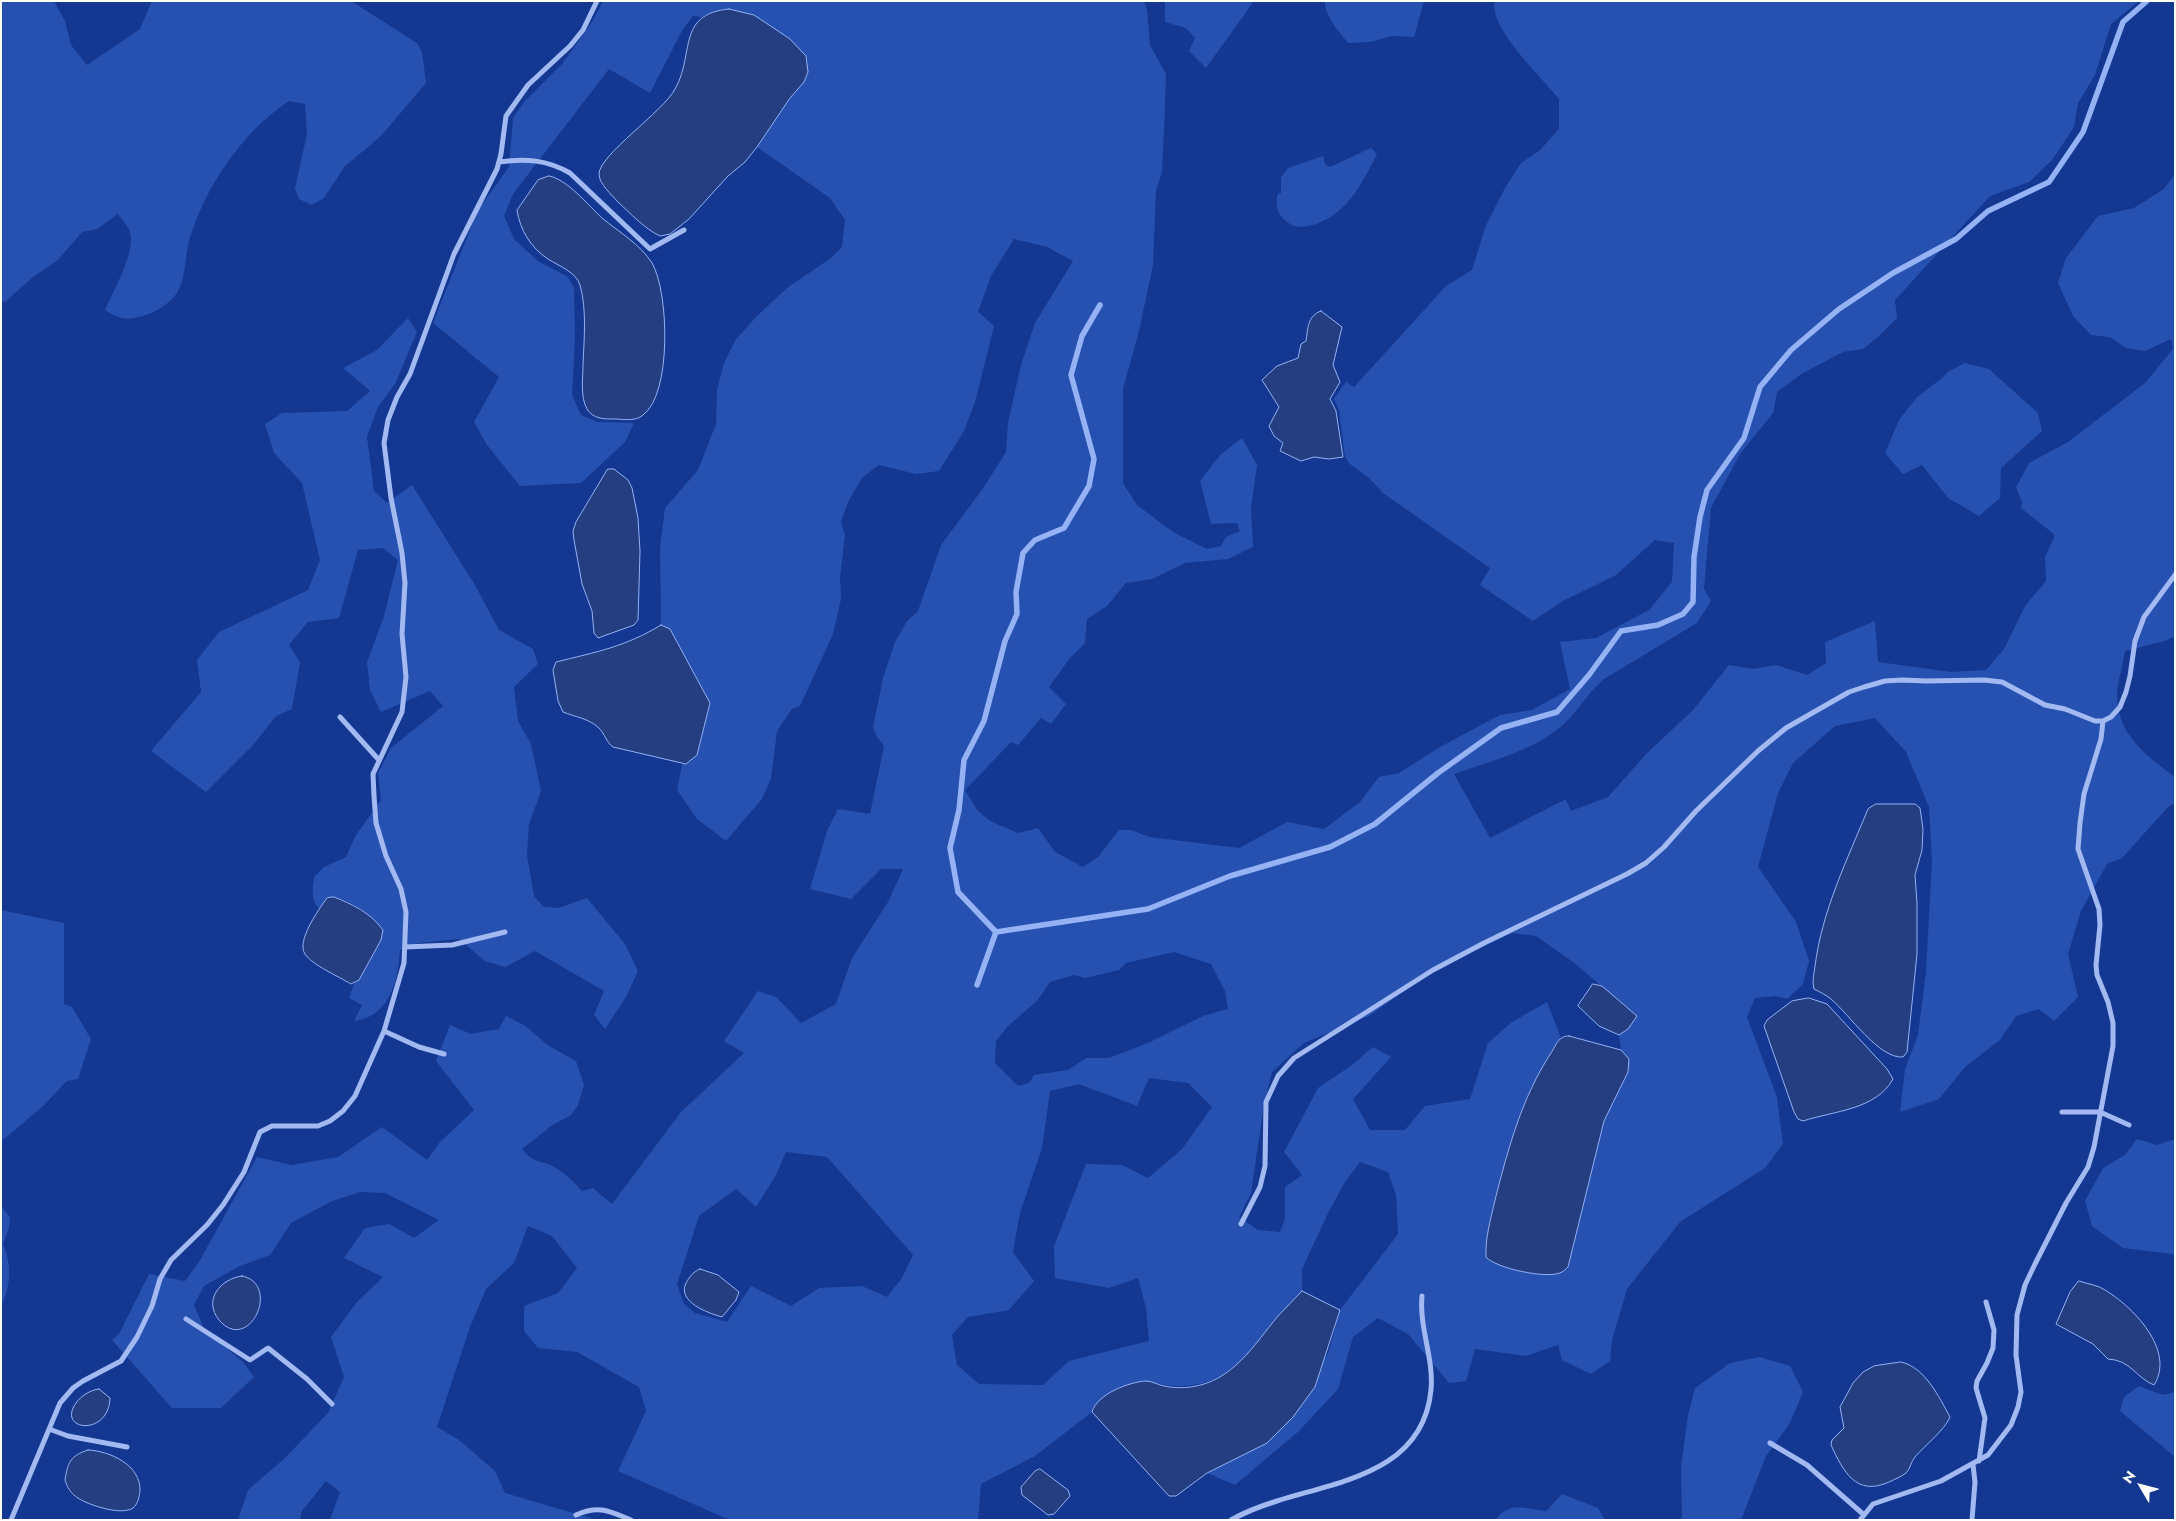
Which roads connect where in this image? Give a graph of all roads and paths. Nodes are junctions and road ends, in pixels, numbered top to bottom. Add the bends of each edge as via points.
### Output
1 (597, 1) edge
2 (499, 162) junction
3 (684, 230) dead end
4 (2175, 575) edge
5 (340, 717) dead end
6 (2103, 721) junction
7 (378, 760) junction
8 (505, 932) dead end
9 (405, 947) junction
10 (384, 1031) junction
11 (444, 1054) dead end
12 (2062, 1112) dead end
13 (2100, 1112) junction
14 (2129, 1126) dead end
15 (1241, 1224) dead end
16 (1422, 1296) dead end
17 (1986, 1302) dead end
18 (186, 1319) dead end
19 (332, 1404) dead end
20 (49, 1429) junction
21 (1770, 1444) dead end
22 (127, 1447) dead end
23 (1979, 1461) junction
24 (1973, 1465) junction
25 (1862, 1514) junction
26 (576, 1515) dead end
27 (11, 1520) edge
28 (631, 1520) edge
29 (1231, 1520) edge
30 (1860, 1520) edge
31 (1972, 1520) edge

1 - 2 street via 583,30 528,85 506,116
2 - 3 street via 531,159 570,173 650,249
2 - 7 street via 454,254 410,374 388,420 384,443 405,583 402,634 406,677 402,712
4 - 6 street via 2144,617 2135,641 2126,692 2120,707 2112,717
5 - 7 street
6 - 13 street via 2101,739 2084,794 2078,838 2080,854 2099,909 2097,975 2114,1023 2113,1046
6 - 15 street via 2045,705 2002,682 1902,680 1885,681 1849,692 1786,728 1758,751 1646,863 1433,970 1294,1058 1278,1076 1266,1102 1266,1166 1260,1187
7 - 9 street via 374,774 376,823 401,889 406,912
8 - 9 street via 452,945
9 - 10 street via 404,963
10 - 11 street
10 - 20 street via 355,1096 343,1112 318,1126 272,1126 260,1132 244,1172 223,1205 171,1260 137,1337 120,1361 73,1388 60,1403
12 - 13 street
13 - 14 street
13 - 23 street via 2088,1167 2025,1285 2016,1331 2021,1392 2018,1407 2001,1439
16 - 29 street via 1421,1313 1431,1390 1417,1434 1406,1447 1369,1472 1276,1501
17 - 23 street via 1994,1330 1993,1348 1976,1388 1985,1418
18 - 19 street via 250,1360 268,1348
20 - 22 street via 68,1436
20 - 27 street
21 - 25 street via 1807,1464
23 - 24 street
24 - 25 street via 1918,1490 1874,1504
24 - 31 street
25 - 30 street
26 - 28 street via 589,1510 606,1510

